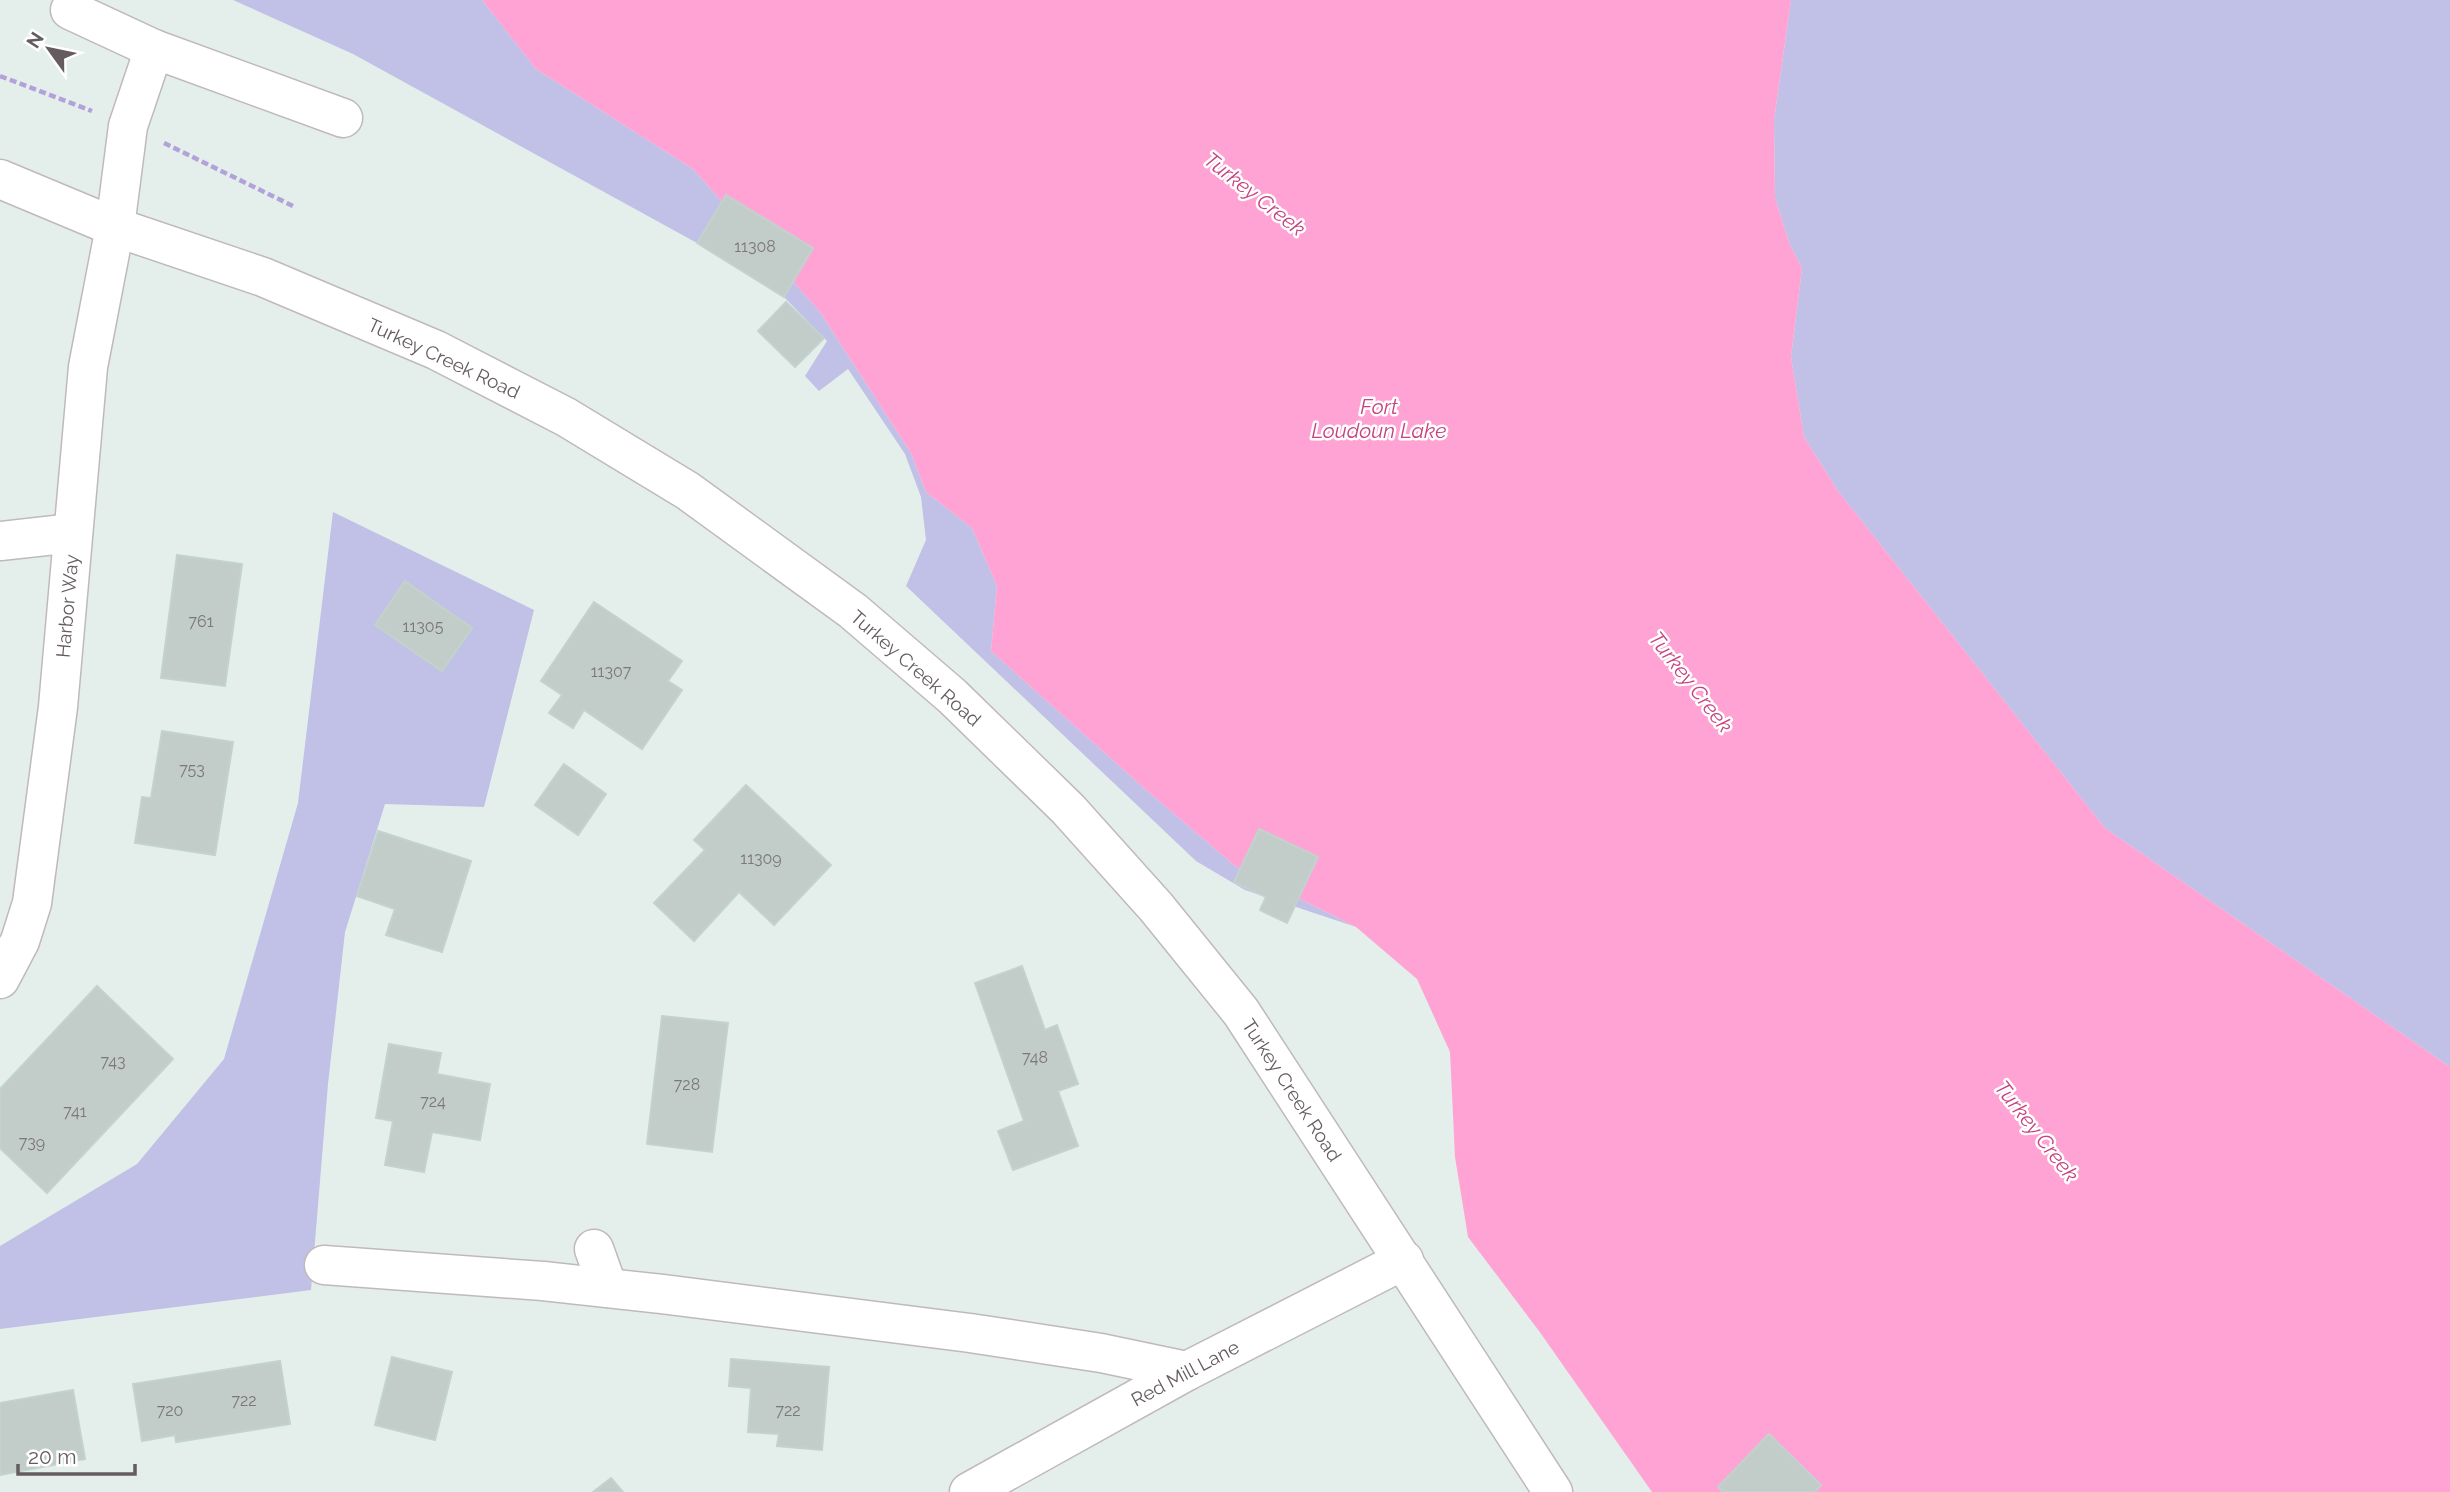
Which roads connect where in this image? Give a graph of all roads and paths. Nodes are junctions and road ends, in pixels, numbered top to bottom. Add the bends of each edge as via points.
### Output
1 (71, 10) dead end
2 (154, 49) junction
3 (343, 118) dead end
4 (0, 179) edge
5 (115, 227) junction
6 (73, 533) junction
7 (0, 541) edge
8 (0, 979) edge
9 (594, 1249) dead end
10 (1404, 1260) junction
11 (324, 1265) dead end
12 (608, 1288) junction
13 (1186, 1371) junction
14 (969, 1492) edge
15 (1553, 1492) edge

1 - 2 street
2 - 3 street
2 - 5 street, Harbor Way via 128,126
4 - 5 street, Turkey Creek Road
5 - 6 street, Harbor Way via 88,367
5 - 10 street, Turkey Creek Road via 262,277 436,349 554,411 688,491 853,611 1025,766 1156,907 1241,1012
6 - 7 street
6 - 8 street, Harbor Way via 58,707 32,903 20,941
9 - 12 street
10 - 13 street, Red Mill Lane
10 - 15 street, Turkey Creek Road
11 - 12 street
12 - 13 street via 970,1333
13 - 14 street, Red Mill Lane

